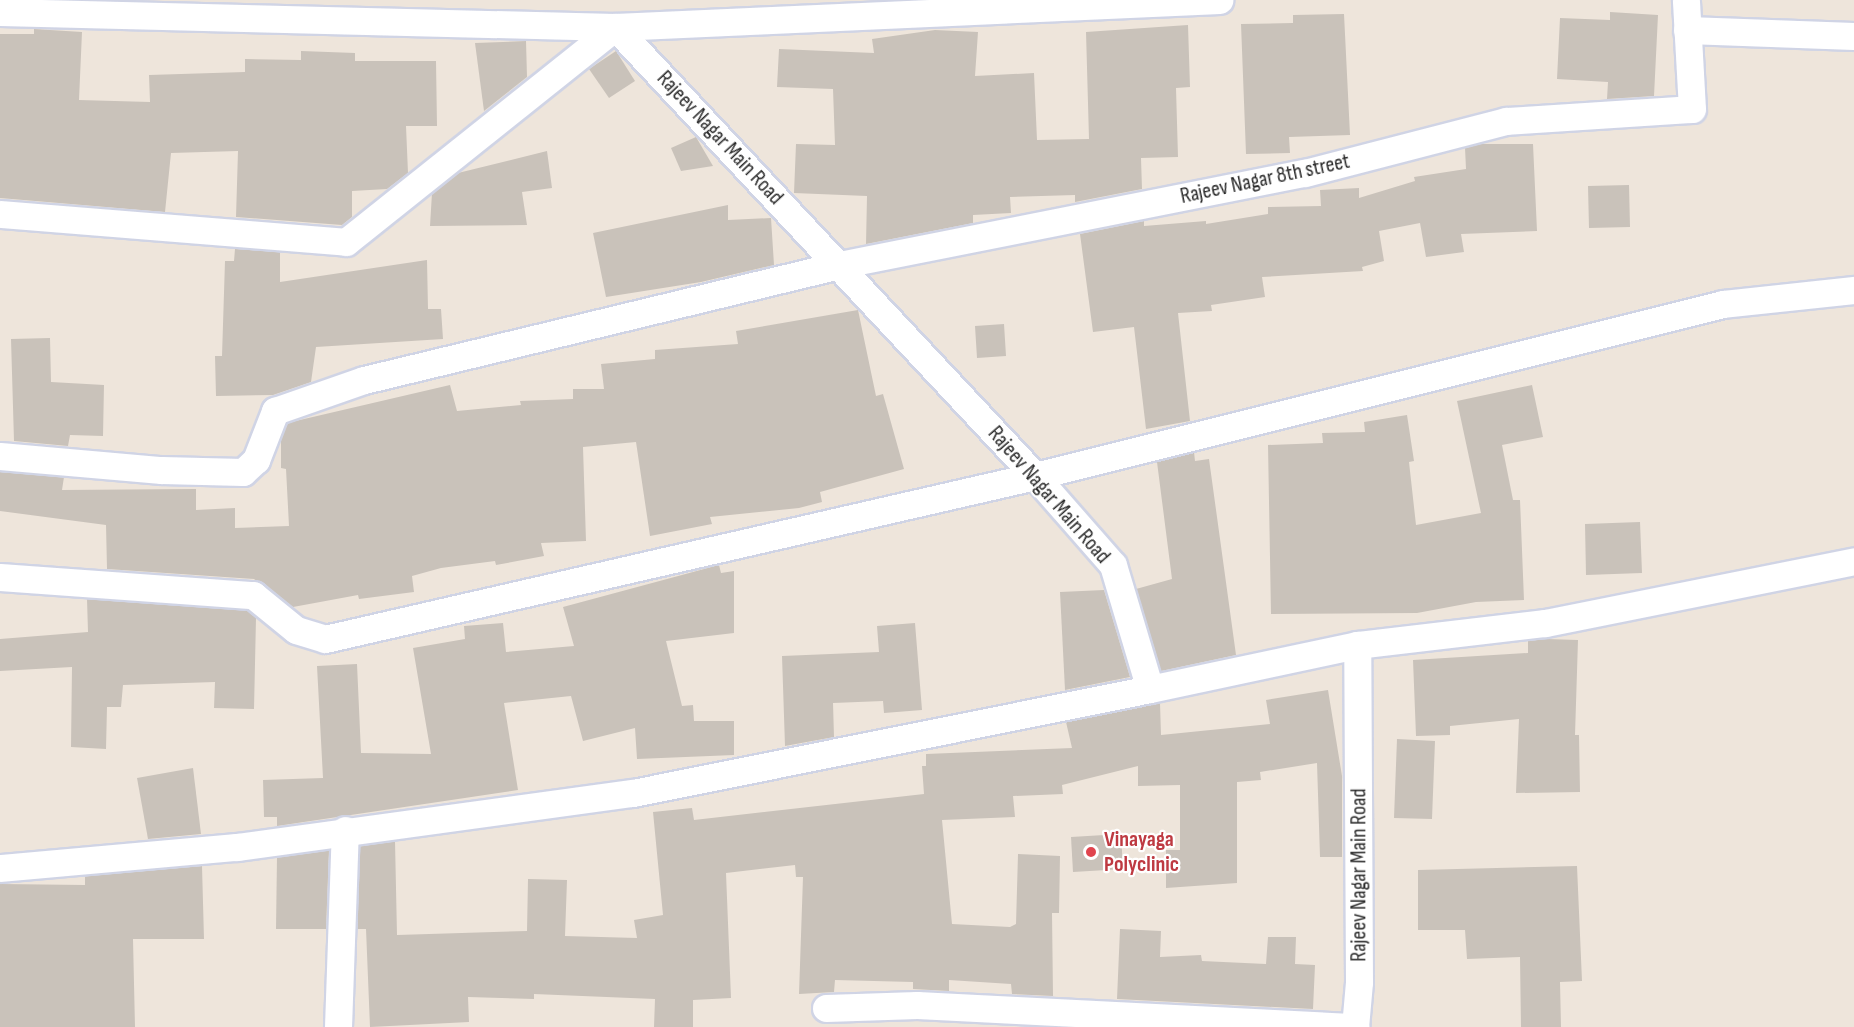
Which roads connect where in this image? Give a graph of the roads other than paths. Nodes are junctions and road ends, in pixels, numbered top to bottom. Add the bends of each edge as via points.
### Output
1 (1220, 0) edge
2 (1686, 0) edge
3 (946, 5) edge
4 (726, 11) edge
5 (0, 12) edge
6 (615, 27) junction
7 (1687, 30) junction
8 (1854, 36) edge
9 (0, 214) edge
10 (839, 265) junction
11 (1854, 290) edge
12 (0, 456) edge
13 (1035, 476) junction
14 (1854, 561) edge
15 (0, 577) edge
16 (1358, 645) junction
17 (1150, 689) junction
18 (345, 830) junction
19 (0, 868) edge
20 (826, 1008) dead end
21 (338, 1027) edge
22 (1355, 1027) edge

1 - 3 street
2 - 7 street
3 - 4 street
4 - 6 street
5 - 6 street
6 - 9 street via 346,242
6 - 10 street, Rajeev Nagar Main Road
7 - 8 street
7 - 10 street, Rajeev Nagar 8th street via 1692,109 1506,121 1305,173
10 - 12 street, Rajeev Nagar 8th street via 364,380 275,411 256,459 243,472 161,470
10 - 13 street, Rajeev Nagar Main Road
11 - 13 street via 1723,304
13 - 15 street via 325,639 296,630 253,595
13 - 17 street, Rajeev Nagar Main Road via 1113,565
14 - 16 street via 1545,623
16 - 17 street
16 - 22 street, Rajeev Nagar Main Road via 1359,982
17 - 18 street via 633,793
18 - 19 street via 237,847
18 - 21 street
20 - 22 street via 917,1005

